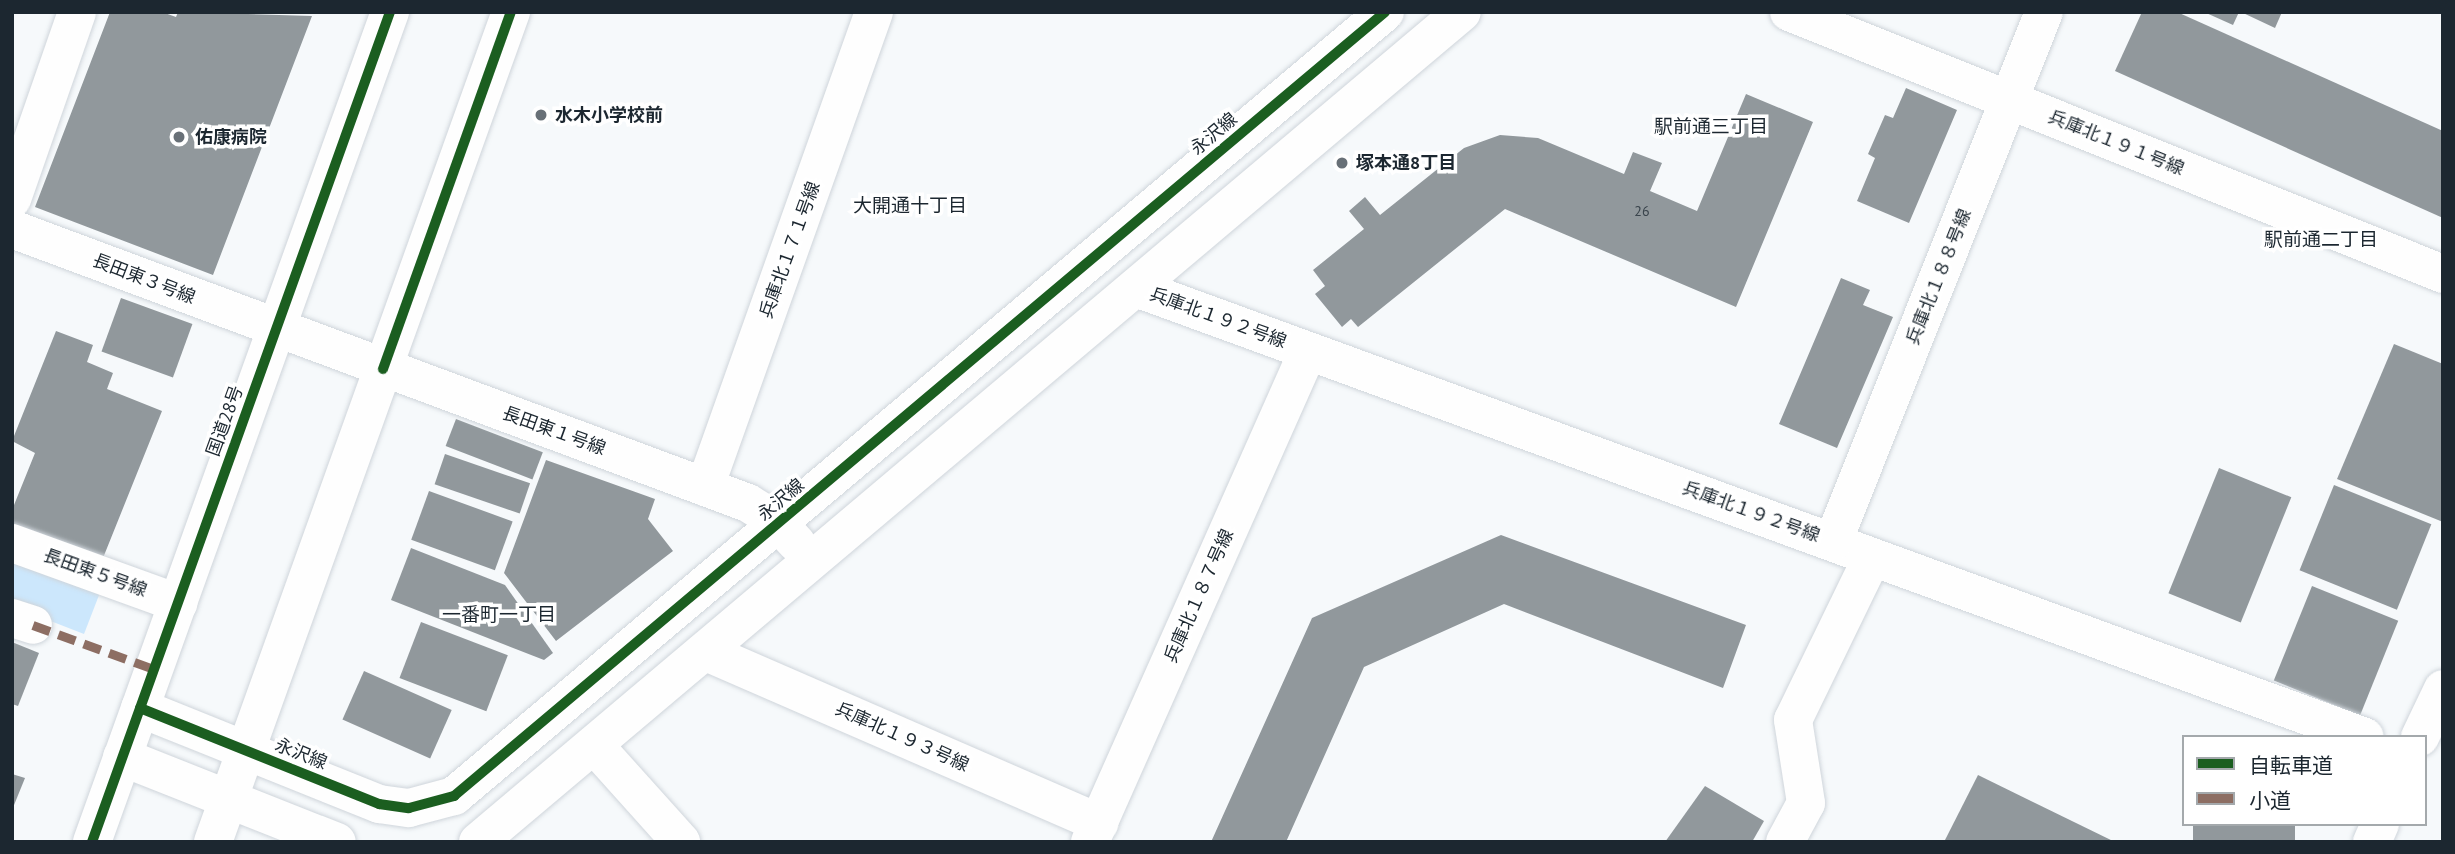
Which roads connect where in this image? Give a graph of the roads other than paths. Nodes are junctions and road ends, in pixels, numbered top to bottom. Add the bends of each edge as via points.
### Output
1 (77, 12) edge
2 (390, 12) edge
3 (511, 12) edge
4 (874, 12) edge
5 (1462, 12) edge
6 (1789, 12) edge
7 (2044, 12) edge
8 (1367, 18) edge
9 (1398, 66) junction
10 (2009, 100) junction
11 (12, 199) edge
12 (12, 229) edge
13 (2443, 274) edge
14 (1136, 288) junction
15 (276, 329) junction
16 (1308, 351) junction
17 (383, 369) junction
18 (705, 487) junction
19 (780, 524) junction
20 (12, 542) edge
21 (1833, 542) junction
22 (1872, 557) junction
23 (812, 562) junction
24 (178, 603) junction
25 (706, 652) junction
26 (2443, 688) edge
27 (140, 708) junction
28 (2360, 735) edge
29 (2421, 735) edge
30 (595, 746) junction
31 (245, 751) junction
32 (122, 757) junction
33 (228, 799) junction
34 (2379, 826) edge
35 (1094, 833) edge
36 (92, 842) edge
37 (213, 842) edge
38 (337, 842) edge
39 (478, 842) edge
40 (681, 842) edge
41 (1785, 842) edge
42 (2372, 842) edge

1 - 11 main road
2 - 15 main road, 国道28号
3 - 17 main road
4 - 18 main road, 兵庫北１７１号線
5 - 9 main road
6 - 10 main road, 兵庫北１９１号線
7 - 10 main road, 兵庫北１８８号線
8 - 9 main road
8 - 19 main road, 永沢線
9 - 14 main road
10 - 13 main road, 兵庫北１９１号線
10 - 21 main road, 兵庫北１８８号線
12 - 15 main road, 長田東３号線
14 - 16 main road, 兵庫北１９２号線
14 - 23 main road
15 - 17 main road, 長田東１号線
15 - 24 main road, 国道28号
16 - 21 main road, 兵庫北１９２号線
16 - 35 main road, 兵庫北１８７号線
17 - 18 main road, 長田東１号線
17 - 31 main road
18 - 19 main road, 長田東１号線 via 754,505
19 - 23 main road, 長田東１号線
19 - 31 main road, 永沢線 via 480,778 441,802 409,808 379,804
20 - 24 main road, 長田東５号線
21 - 22 main road, 兵庫北１９２号線
22 - 28 main road, 兵庫北１９２号線
22 - 41 main road via 1793,720 1807,803
23 - 25 main road
24 - 27 main road, 国道28号
25 - 30 main road
25 - 35 main road, 兵庫北１９３号線
26 - 29 main road
27 - 31 main road, 永沢線
27 - 32 main road, 国道28号
30 - 39 main road
30 - 40 main road
31 - 33 main road
32 - 33 main road
32 - 36 main road, 国道28号
33 - 37 main road
33 - 38 main road
34 - 42 main road

